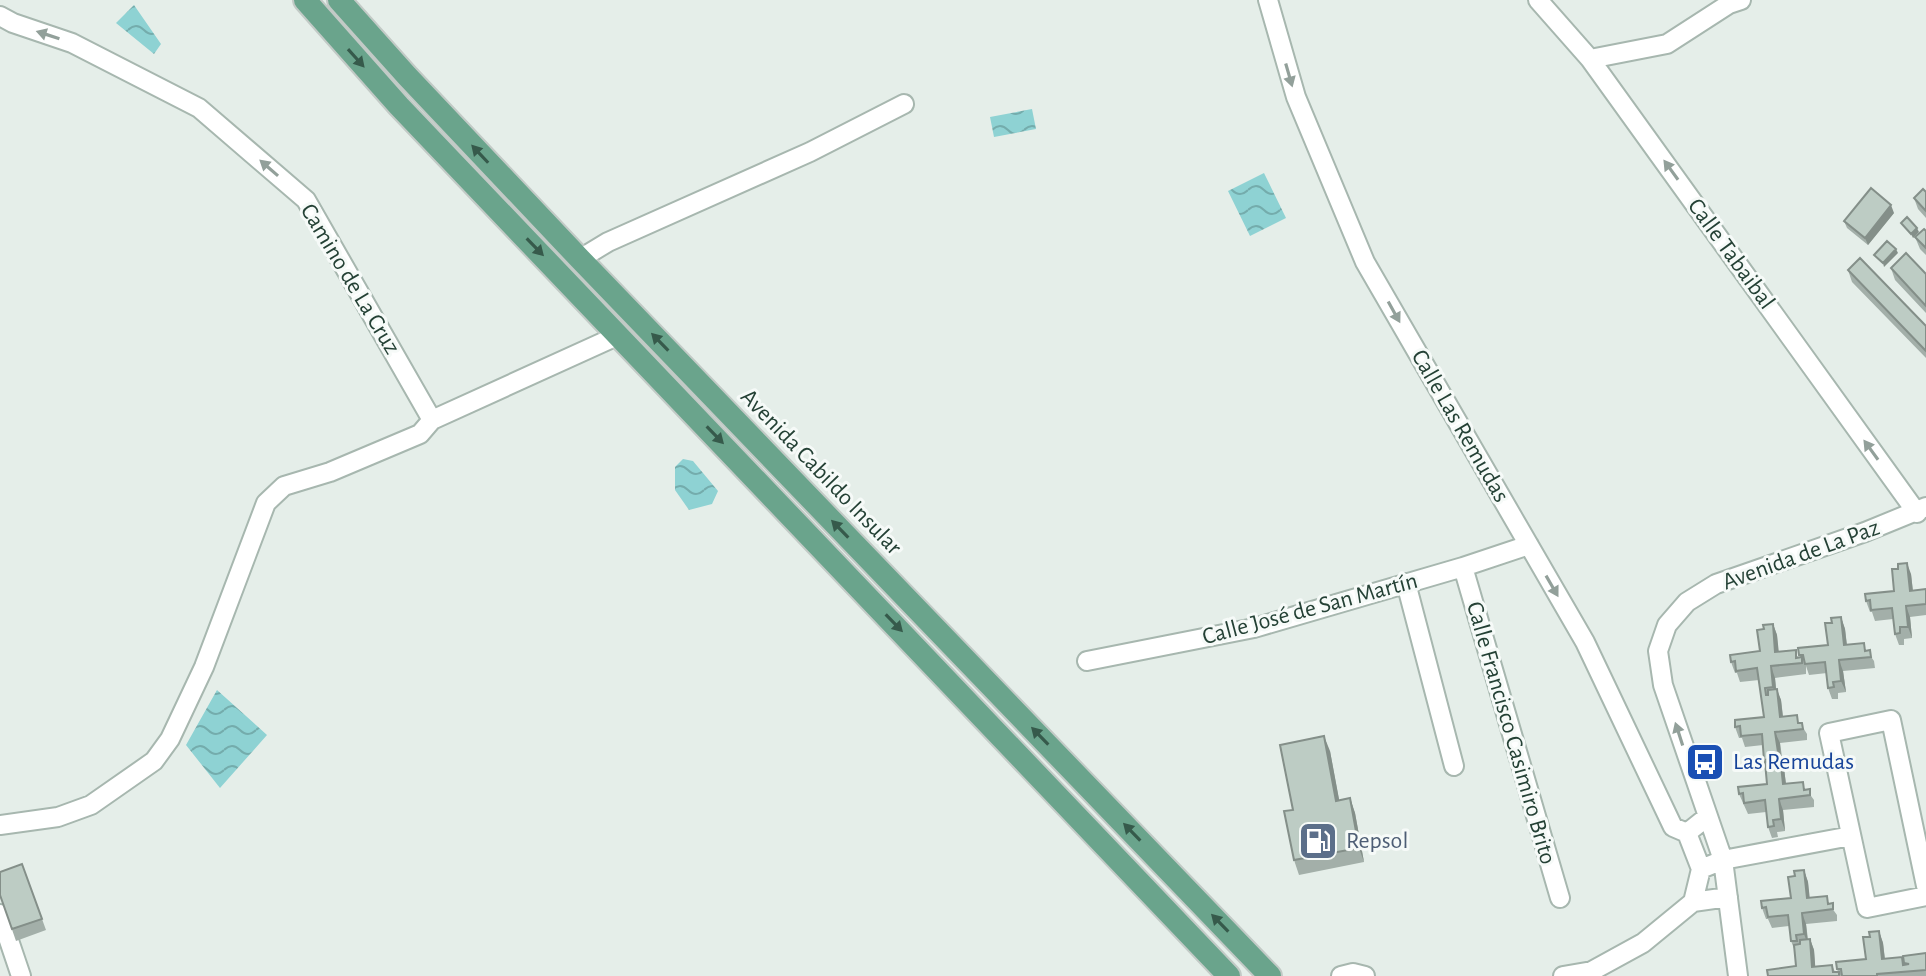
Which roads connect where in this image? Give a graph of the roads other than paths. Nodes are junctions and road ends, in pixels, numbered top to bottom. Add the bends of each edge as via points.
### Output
1 (305, 0) edge
2 (339, 0) edge
3 (1268, 0) edge
4 (1538, 0) edge
5 (1741, 0) edge
6 (0, 16) edge
7 (1590, 59) junction
8 (904, 104) dead end
9 (580, 259) junction
10 (619, 335) junction
11 (432, 420) junction
12 (1922, 510) edge
13 (1529, 545) junction
14 (1463, 567) junction
15 (1406, 583) junction
16 (1087, 661) dead end
17 (1454, 766) dead end
18 (1707, 817) junction
19 (0, 825) edge
20 (1687, 833) junction
21 (1851, 836) junction
22 (1723, 860) junction
23 (1701, 869) junction
24 (1926, 886) edge
25 (1926, 896) edge
26 (1728, 897) junction
27 (1560, 898) dead end
28 (1693, 902) junction
29 (0, 914) edge
30 (21, 976) edge
31 (1229, 976) edge
32 (1271, 976) edge
33 (1341, 976) edge
34 (1365, 976) edge
35 (1563, 976) edge
36 (1738, 976) edge

1 -> 10 main road, Avenida Cabildo Insular
9 -> 2 main road, Avenida Cabildo Insular
3 -> 13 street, Calle Las Remudas via 1296,97 1365,262
4 - 7 street, Calle Tabaibal
5 - 7 street via 1667,44
11 -> 6 street, Camino de La Cruz via 306,200 199,108 72,43
12 -> 7 street, Calle Tabaibal
8 - 9 street
32 -> 9 main road, Avenida Cabildo Insular
10 - 11 street
10 -> 31 main road, Avenida Cabildo Insular
11 - 19 street via 420,434 284,486 266,503 204,667 154,761 91,805 58,817
18 -> 12 street, Avenida de La Paz via 1663,685 1658,651 1667,625 1687,602 1716,584
13 - 14 street, Calle José de San Martín
13 -> 20 street, Calle Las Remudas via 1585,642 1673,827
14 - 15 street, Calle José de San Martín
14 - 27 street, Calle Francisco Casimiro Brito
15 - 16 street, Calle José de San Martín via 1254,628
15 - 17 street
18 - 20 street
18 - 22 street, Avenida de La Paz
20 - 23 street, Calle Las Remudas
21 - 22 street
21 - 24 street via 1829,733 1891,720
21 - 25 street via 1867,908
22 - 23 street
22 - 26 street, Avenida de La Paz
23 - 28 street
26 - 28 street
26 - 36 street, Avenida de La Paz
28 - 35 street via 1643,943 1592,971
29 - 30 street
33 - 34 street

